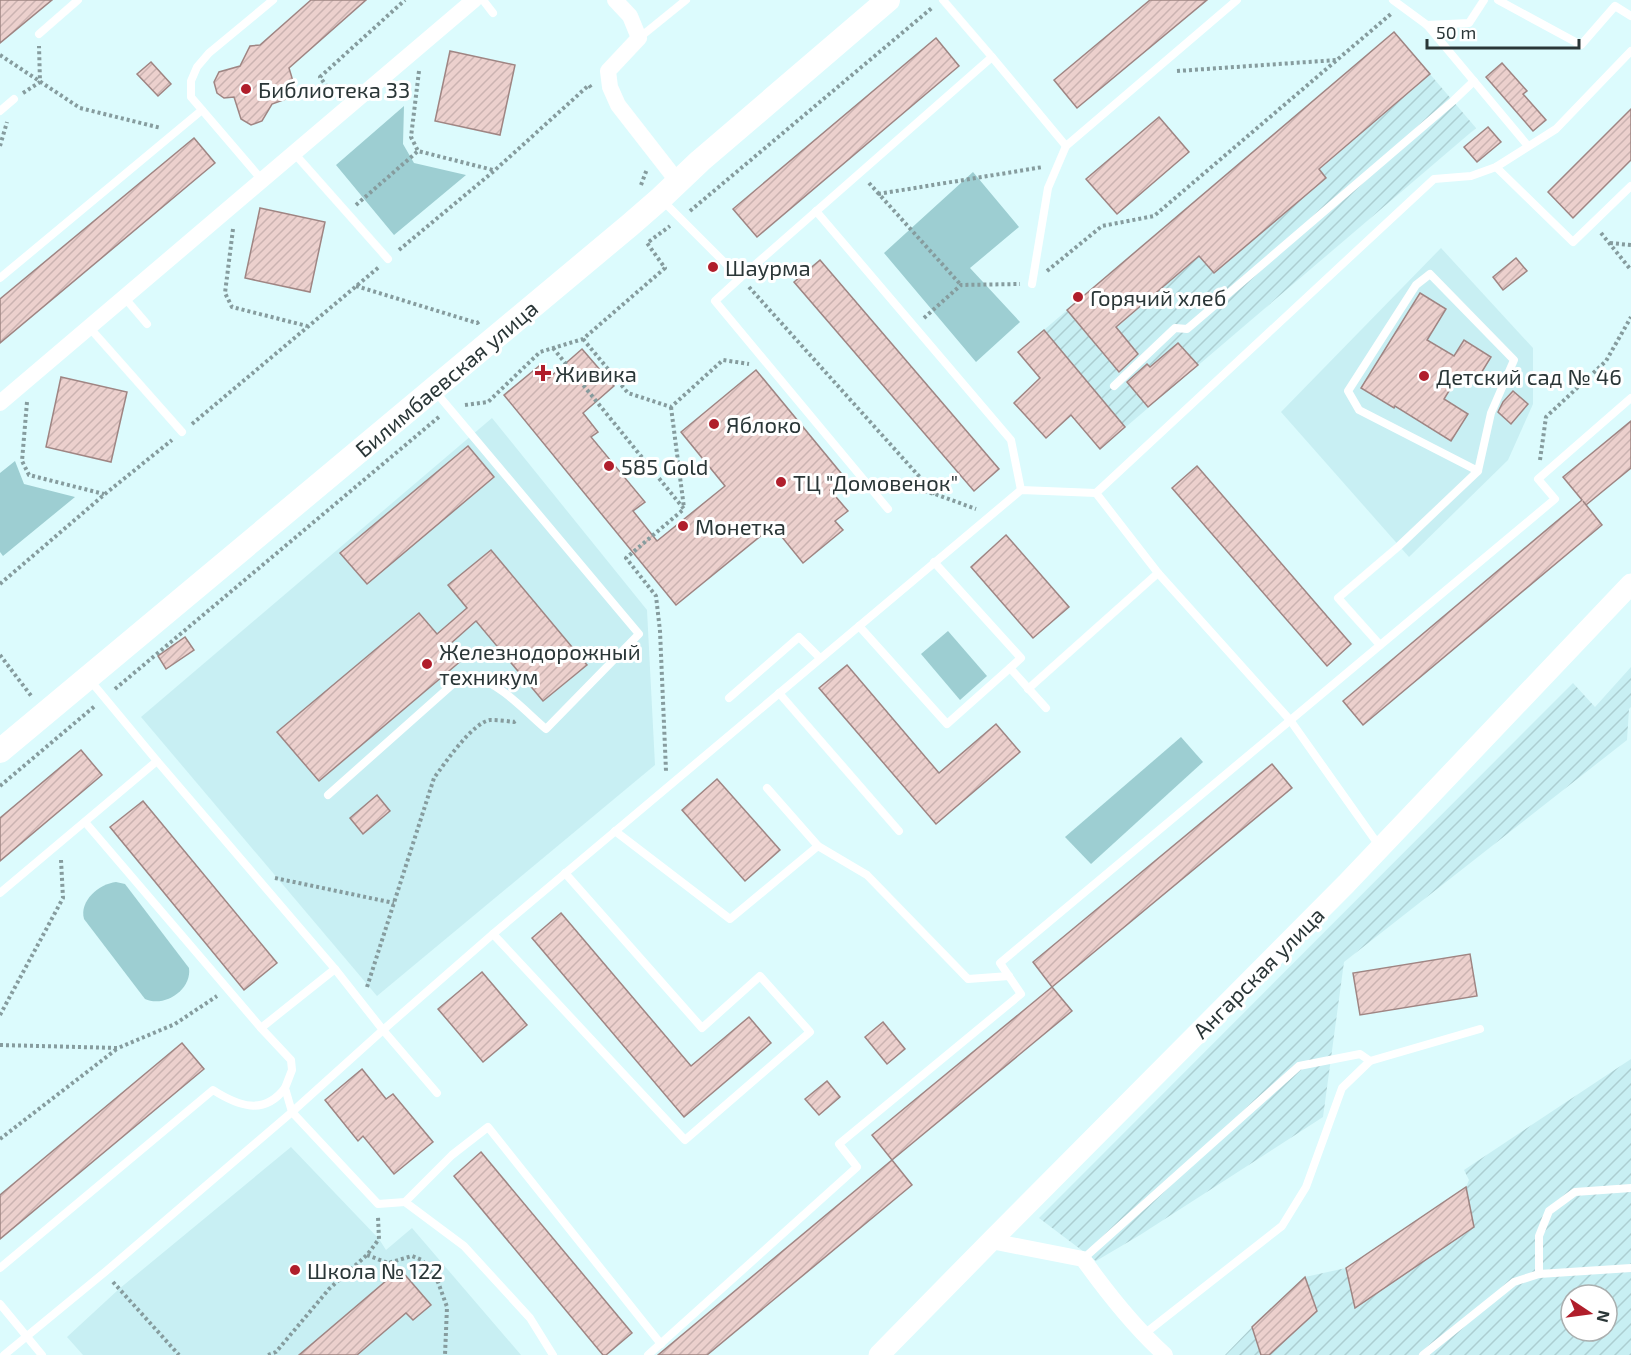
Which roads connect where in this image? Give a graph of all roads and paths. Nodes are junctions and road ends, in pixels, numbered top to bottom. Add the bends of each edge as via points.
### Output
1 (78, 0) edge
2 (273, 0) edge
3 (405, 0) edge
4 (474, 0) edge
5 (483, 0) edge
6 (615, 0) edge
7 (686, 0) edge
8 (888, 0) edge
9 (942, 0) edge
10 (1237, 0) edge
11 (1484, 0) edge
12 (1498, 0) edge
13 (1397, 3) edge
14 (493, 13) dead end
15 (1631, 16) edge
16 (1427, 25) junction
17 (39, 34) joint
18 (639, 38) junction
19 (1631, 51) edge
20 (0, 55) edge
21 (992, 57) junction
22 (1337, 60) junction
23 (419, 71) dead end
24 (1152, 73) junction
25 (1474, 81) junction
26 (40, 82) junction
27 (596, 94) dead end
28 (334, 97) dead end
29 (14, 99) joint
30 (202, 110) junction
31 (0, 111) edge
32 (177, 131) junction
33 (1066, 146) junction
34 (1528, 146) junction
35 (418, 151) junction
36 (294, 153) junction
37 (650, 163) dead end
38 (1058, 164) junction
39 (1496, 167) junction
40 (494, 171) junction
41 (859, 173) junction
42 (262, 180) junction
43 (1631, 186) edge
44 (660, 189) junction
45 (878, 194) junction
46 (816, 211) junction
47 (347, 212) junction
48 (681, 218) junction
49 (1593, 222) junction
50 (233, 226) dead end
51 (1609, 243) junction
52 (1631, 245) edge
53 (388, 259) junction
54 (1631, 270) edge
55 (0, 278) edge
56 (740, 278) junction
57 (1032, 284) junction
58 (961, 285) junction
59 (356, 286) junction
60 (124, 297) junction
61 (486, 316) dead end
62 (1631, 317) edge
63 (147, 324) dead end
64 (308, 326) junction
65 (89, 327) junction
66 (914, 327) junction
67 (583, 339) junction
68 (553, 348) junction
69 (769, 366) junction
70 (1114, 386) dead end
71 (1631, 398) edge
72 (442, 399) junction
73 (27, 400) dead end
74 (0, 403) edge
75 (671, 407) junction
76 (182, 432) junction
77 (1478, 471) junction
78 (861, 477) junction
79 (1538, 479) junction
80 (1021, 490) junction
81 (1096, 493) junction
82 (105, 494) junction
83 (935, 494) junction
84 (684, 509) junction
85 (888, 510) dead end
86 (991, 515) junction
87 (934, 562) junction
88 (1158, 573) junction
89 (0, 584) edge
90 (1631, 584) edge
91 (859, 626) junction
92 (1380, 645) junction
93 (0, 655) edge
94 (820, 658) junction
95 (1010, 668) junction
96 (87, 677) junction
97 (1028, 689) junction
98 (779, 693) junction
99 (105, 698) junction
100 (729, 698) dead end
101 (34, 700) dead end
102 (1046, 708) dead end
103 (527, 713) junction
104 (1290, 720) junction
105 (0, 751) edge
106 (157, 761) junction
107 (0, 786) edge
108 (667, 787) junction
109 (768, 788) dead end
110 (328, 795) dead end
111 (85, 822) junction
112 (615, 831) junction
113 (898, 831) dead end
114 (60, 842) junction
115 (818, 846) junction
116 (1380, 847) junction
117 (253, 873) junction
118 (565, 873) junction
119 (0, 894) edge
120 (394, 903) junction
121 (493, 934) junction
122 (335, 969) junction
123 (1009, 976) junction
124 (227, 988) junction
125 (362, 1003) junction
126 (0, 1015) edge
127 (261, 1028) junction
128 (1480, 1029) dead end
129 (383, 1030) junction
130 (0, 1045) edge
131 (118, 1048) junction
132 (1370, 1061) junction
133 (285, 1088) junction
134 (437, 1093) dead end
135 (292, 1112) junction
136 (0, 1139) edge
137 (1631, 1188) edge
138 (405, 1202) junction
139 (378, 1204) junction
140 (991, 1240) junction
141 (367, 1255) junction
142 (1083, 1259) junction
143 (0, 1268) edge
144 (1631, 1268) edge
145 (105, 1272) junction
146 (1539, 1274) junction
147 (0, 1304) edge
148 (1143, 1335) junction
149 (25, 1337) junction
150 (661, 1344) junction
151 (4, 1355) edge
152 (42, 1355) edge
153 (179, 1355) edge
154 (268, 1355) edge
155 (445, 1355) edge
156 (553, 1355) edge
157 (648, 1355) edge
158 (879, 1355) edge
159 (1165, 1355) edge
160 (1423, 1355) edge

1 - 17 lane
2 - 30 lane via 197,66 191,81 191,97
3 - 28 path via 320,77
4 - 36 street
5 - 14 lane
6 - 18 street via 630,16
7 - 18 lane
8 - 44 main road, Билимбаевская улица via 700,160
9 - 21 lane
9 - 48 path
10 - 24 lane
11 - 16 lane via 1469,23
12 - 15 lane via 1581,45 1614,6
13 - 16 lane
13 - 22 path
16 - 25 lane
17 - 26 path
18 - 44 street via 608,71 610,87
19 - 34 lane via 1556,129
20 - 26 path
21 - 33 lane
21 - 41 lane
22 - 24 path
22 - 57 path via 1154,216 1102,226
23 - 35 path via 411,137
24 - 33 lane
25 - 34 lane
25 - 70 lane via 1187,329 1175,328
26 - 29 path
26 - 32 path via 80,108
27 - 40 path via 589,86
29 - 31 lane
30 - 32 lane
30 - 42 lane
32 - 55 lane
33 - 38 lane
34 - 39 lane
35 - 40 path
35 - 47 path
36 - 42 street
36 - 47 lane
37 - 44 path
38 - 45 path
38 - 57 lane via 1048,188
39 - 49 lane via 1573,242
39 - 81 lane via 1471,176 1434,179
40 - 53 path
41 - 45 path
41 - 46 lane
42 - 60 street
43 - 49 lane
44 - 48 lane
44 - 72 main road, Билимбаевская улица
45 - 58 path
46 - 56 lane
46 - 66 lane
47 - 53 lane
48 - 56 lane
48 - 67 path via 647,243 665,268
49 - 51 path
50 - 64 path via 225,293 232,307
51 - 52 path
51 - 54 path
53 - 59 path
56 - 69 lane via 715,301
56 - 83 path
57 - 58 path
58 - 66 path
59 - 61 path via 477,323
59 - 64 path
60 - 63 lane
60 - 65 street
62 - 79 path via 1606,361 1546,417
64 - 76 path
65 - 74 street
65 - 76 lane
66 - 80 lane via 1011,440
67 - 68 path
67 - 75 path via 628,393
68 - 72 path via 540,352 488,402
68 - 84 path
69 - 75 path via 723,360
69 - 78 lane
71 - 79 lane
72 - 96 main road, Билимбаевская улица
72 - 99 path
72 - 103 lane via 639,634 546,729
73 - 82 path via 22,461 29,475
75 - 84 path
76 - 82 path
77 - 77 lane via 1359,410 1348,391 1416,285 1430,274 1514,360 1491,413
77 - 92 lane via 1338,598
78 - 83 path
78 - 85 lane
79 - 92 lane via 1555,499
80 - 81 lane
80 - 86 lane
81 - 88 lane
82 - 89 path
83 - 86 path
84 - 108 path via 626,558 656,596
86 - 87 lane
87 - 91 lane
87 - 95 lane via 1021,658
88 - 97 lane
88 - 104 lane
90 - 116 street, Ангарская улица
91 - 94 lane
91 - 95 lane via 947,724
92 - 104 lane
93 - 101 path
94 - 98 lane
94 - 100 lane via 799,637
95 - 97 lane
96 - 99 lane
96 - 105 main road, Билимбаевская улица
97 - 102 lane
98 - 108 lane
98 - 113 lane
99 - 106 lane
99 - 107 path
103 - 110 lane via 486,681 476,678 454,683
103 - 120 path via 514,722 489,720 480,725 445,762 434,778
104 - 116 lane
104 - 123 lane via 1000,963
106 - 111 lane
106 - 117 lane
108 - 112 lane
109 - 115 lane
111 - 114 lane
111 - 124 lane
112 - 115 lane via 730,919
112 - 118 lane
114 - 119 lane
114 - 126 path via 63,897
115 - 123 lane via 867,875 968,979
116 - 140 street, Ангарская улица
117 - 120 path
117 - 122 lane
118 - 121 lane
118 - 121 lane via 702,1028 760,976 810,1032 685,1140
120 - 125 path
121 - 129 lane
122 - 125 lane
122 - 127 lane
123 - 150 lane via 1022,994 839,1144 857,1167
124 - 127 lane
124 - 131 path via 175,1024
125 - 129 lane
127 - 133 lane via 291,1060 292,1070
128 - 132 lane
129 - 134 lane
129 - 135 lane
130 - 131 path
131 - 136 path
132 - 142 lane via 1360,1054 1299,1066
132 - 148 lane via 1342,1088 1306,1187 1282,1226
133 - 135 lane
133 - 143 lane via 269,1102 249,1106 213,1090
135 - 139 lane
135 - 145 lane
137 - 146 lane via 1575,1192 1549,1211 1539,1236
138 - 139 lane
138 - 150 lane via 452,1155 488,1127
138 - 156 lane via 464,1246 530,1318
139 - 141 path via 379,1239
140 - 142 street
140 - 158 street, Ангарская улица
141 - 154 path via 329,1289 276,1352
141 - 155 path via 388,1263 412,1256 422,1260 438,1282 447,1306
142 - 148 street
144 - 146 lane
145 - 149 lane
145 - 153 path
146 - 160 lane via 1514,1282
147 - 149 lane
148 - 159 street
149 - 151 lane
149 - 152 lane
150 - 157 lane

